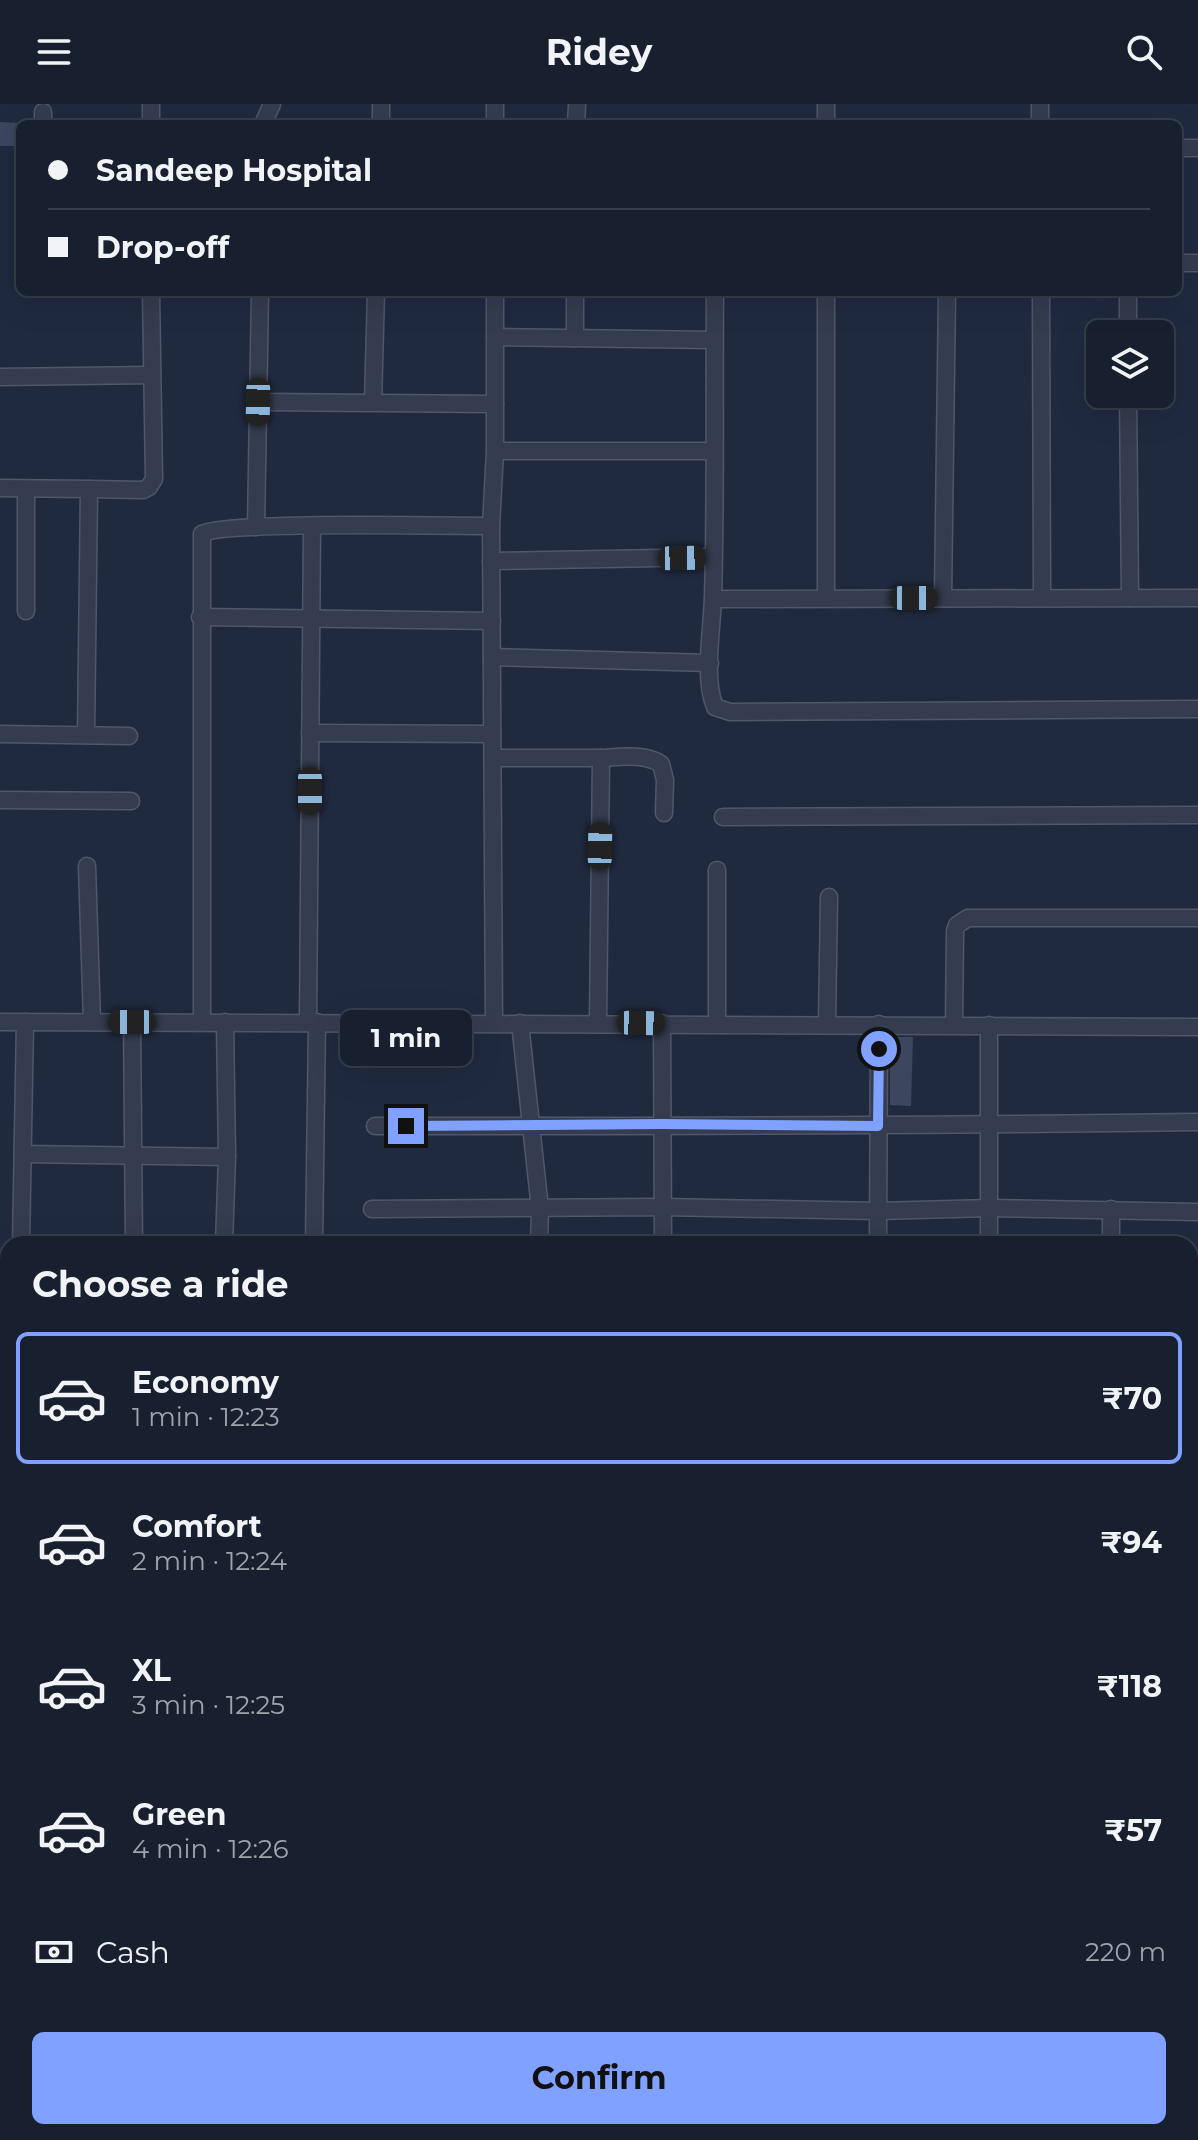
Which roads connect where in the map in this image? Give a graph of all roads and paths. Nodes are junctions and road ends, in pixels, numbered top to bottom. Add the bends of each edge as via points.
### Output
1 (577, 106) dead end
2 (576, 120) edge
3 (151, 296) edge
4 (260, 296) edge
5 (376, 296) edge
6 (495, 296) edge
7 (575, 296) edge
8 (715, 296) edge
9 (826, 296) edge
10 (947, 296) edge
11 (1041, 296) edge
12 (1128, 296) edge
13 (1128, 320) edge
14 (495, 337) junction
15 (575, 338) junction
16 (714, 340) junction
17 (152, 375) junction
18 (0, 377) edge
19 (258, 402) junction
20 (373, 402) junction
21 (495, 404) junction
22 (1128, 408) edge
23 (495, 451) junction
24 (714, 451) junction
25 (0, 488) edge
26 (26, 489) junction
27 (89, 489) junction
28 (491, 526) junction
29 (256, 527) junction
30 (312, 527) junction
31 (713, 557) junction
32 (491, 561) junction
33 (826, 598) junction
34 (943, 598) junction
35 (1042, 598) junction
36 (1130, 598) junction
37 (1198, 598) edge
38 (713, 599) junction
39 (26, 611) dead end
40 (200, 617) junction
41 (311, 618) junction
42 (492, 621) junction
43 (492, 657) junction
44 (710, 663) junction
45 (1198, 709) edge
46 (310, 733) junction
47 (0, 734) edge
48 (492, 734) junction
49 (86, 735) junction
50 (129, 736) dead end
51 (493, 758) junction
52 (601, 758) junction
53 (0, 800) edge
54 (131, 801) dead end
55 (664, 813) dead end
56 (1198, 815) edge
57 (723, 817) dead end
58 (87, 866) dead end
59 (717, 870) dead end
60 (829, 897) dead end
61 (1198, 918) edge
62 (0, 1022) edge
63 (25, 1022) junction
64 (92, 1022) junction
65 (132, 1022) junction
66 (202, 1022) junction
67 (225, 1022) junction
68 (312, 1022) junction
69 (494, 1023) junction
70 (520, 1023) junction
71 (598, 1023) junction
72 (662, 1023) junction
73 (717, 1023) junction
74 (827, 1024) junction
75 (879, 1024) junction
76 (954, 1024) junction
77 (989, 1025) junction
78 (1198, 1027) edge
79 (1198, 1122) edge
80 (662, 1124) junction
81 (989, 1125) junction
82 (375, 1126) dead end
83 (531, 1126) junction
84 (878, 1126) junction
85 (23, 1154) junction
86 (134, 1156) junction
87 (227, 1157) junction
88 (663, 1207) junction
89 (989, 1208) junction
90 (372, 1209) dead end
91 (540, 1209) junction
92 (1111, 1209) junction
93 (878, 1211) junction
94 (1198, 1212) edge
95 (21, 1236) edge
96 (134, 1236) edge
97 (224, 1236) edge
98 (314, 1236) edge
99 (539, 1236) edge
100 (663, 1236) edge
101 (878, 1236) edge
102 (989, 1236) edge
103 (1111, 1236) edge
104 (91, 2140) edge
105 (99, 2140) edge

1 - 2 street
3 - 17 street
4 - 19 street
5 - 20 street
6 - 14 street
7 - 15 street
8 - 16 street
9 - 33 street
10 - 34 street
11 - 35 street
12 - 13 street
14 - 15 street
14 - 21 street
15 - 16 street
16 - 24 street
17 - 18 street
17 - 27 street via 154,479 143,490
19 - 20 street
19 - 29 street
20 - 21 street
21 - 23 street
22 - 36 street
23 - 24 street
23 - 28 street
24 - 31 street
25 - 26 street
26 - 27 street
26 - 39 street
27 - 49 street
28 - 30 street
28 - 32 street
29 - 30 street
29 - 40 street via 202,534
30 - 41 street
31 - 32 street
31 - 38 street
32 - 42 street
33 - 34 street
33 - 38 street
34 - 35 street
35 - 36 street
36 - 37 street
38 - 44 street
40 - 41 street
40 - 66 street
41 - 42 street
41 - 46 street
42 - 43 street
43 - 44 street
43 - 48 street
44 - 45 street via 715,707 730,712
46 - 48 street
46 - 68 street
47 - 49 street
48 - 51 street
49 - 50 street
51 - 52 street
51 - 69 street
52 - 55 street via 642,757 661,764
52 - 71 street
53 - 54 street
56 - 57 street
58 - 64 street
59 - 73 street
60 - 74 street
61 - 76 street via 968,918 955,931
62 - 63 street
63 - 64 street
63 - 85 street
64 - 65 street
65 - 66 street
65 - 86 street
66 - 67 street
67 - 68 street
67 - 87 street
68 - 69 street
68 - 98 street
69 - 70 street
70 - 71 street
70 - 83 street
71 - 72 street
72 - 73 street
72 - 80 street
73 - 74 street
74 - 75 street
75 - 76 street
75 - 84 street
76 - 77 street
77 - 78 street
77 - 81 street
79 - 81 street
80 - 83 street
80 - 84 street
80 - 88 street
81 - 84 street
81 - 89 street
82 - 83 street
83 - 91 street
84 - 93 street
85 - 86 street
85 - 95 street
86 - 87 street
86 - 96 street
87 - 97 street
88 - 91 street
88 - 93 street
88 - 100 street
89 - 92 street
89 - 93 street
89 - 102 street
90 - 91 street
91 - 99 street
92 - 94 street
92 - 103 street
93 - 101 street
104 - 105 street

